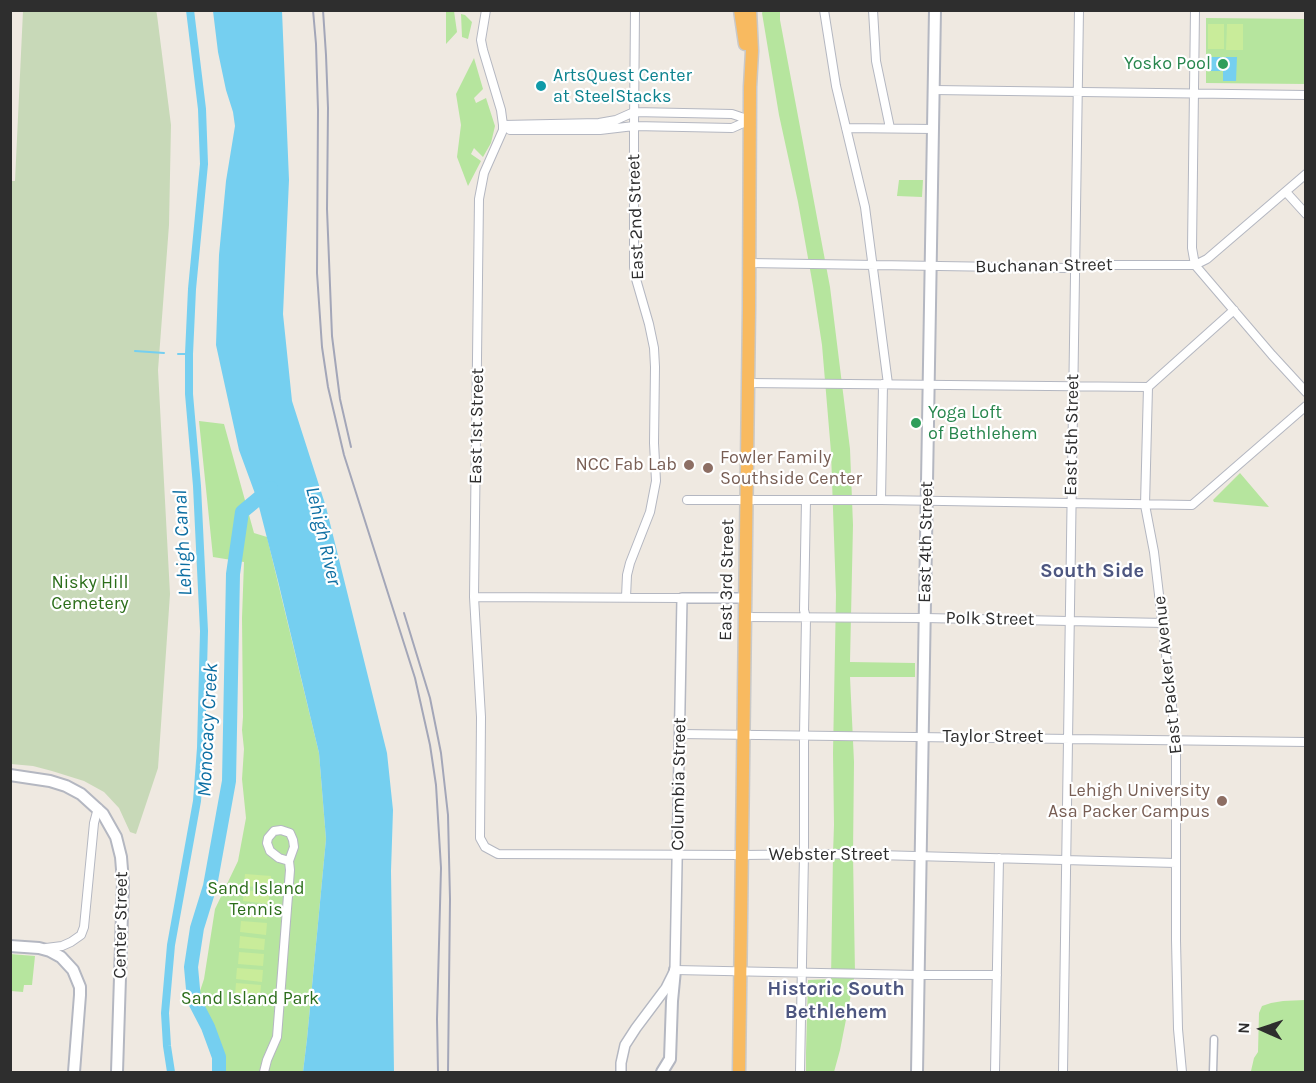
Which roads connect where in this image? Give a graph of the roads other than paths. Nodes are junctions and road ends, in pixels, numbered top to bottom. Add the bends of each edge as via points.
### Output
1 (486, 10) edge
2 (635, 10) edge
3 (740, 10) edge
4 (750, 10) edge
5 (824, 10) edge
6 (873, 10) edge
7 (934, 10) edge
8 (1079, 10) edge
9 (1195, 10) edge
10 (750, 87) junction
11 (934, 90) junction
12 (1078, 92) junction
13 (1194, 94) junction
14 (1305, 95) edge
15 (634, 112) junction
16 (750, 120) junction
17 (634, 126) junction
18 (503, 128) junction
19 (846, 128) junction
20 (890, 128) junction
21 (933, 129) junction
22 (1305, 174) edge
23 (1286, 192) junction
24 (1305, 214) edge
25 (749, 263) junction
26 (873, 265) junction
27 (1075, 265) junction
28 (1195, 265) junction
29 (930, 267) junction
30 (1234, 310) junction
31 (748, 383) junction
32 (885, 384) junction
33 (929, 384) junction
34 (1073, 386) junction
35 (1148, 387) junction
36 (1305, 392) edge
37 (1305, 406) edge
38 (687, 500) dead end
39 (746, 500) junction
40 (806, 500) junction
41 (881, 500) junction
42 (927, 500) junction
43 (1071, 503) junction
44 (1145, 505) junction
45 (474, 597) junction
46 (626, 597) junction
47 (682, 598) junction
48 (745, 598) junction
49 (744, 617) junction
50 (806, 618) junction
51 (925, 618) junction
52 (1070, 620) junction
53 (1164, 623) junction
54 (680, 734) junction
55 (743, 735) junction
56 (804, 735) junction
57 (923, 737) junction
58 (1068, 738) junction
59 (1176, 740) junction
60 (1305, 742) edge
61 (10, 775) edge
62 (98, 808) junction
63 (485, 847) joint
64 (678, 854) junction
65 (804, 854) junction
66 (742, 855) junction
67 (920, 856) junction
68 (999, 858) junction
69 (1066, 860) junction
70 (289, 861) dead end
71 (1176, 862) junction
72 (10, 946) edge
73 (39, 948) junction
74 (675, 970) junction
75 (740, 971) junction
76 (802, 972) junction
77 (918, 975) junction
78 (997, 975) junction
79 (1214, 1039) dead end
80 (74, 1072) edge
81 (117, 1072) edge
82 (264, 1072) edge
83 (621, 1072) edge
84 (662, 1072) edge
85 (739, 1072) edge
86 (800, 1072) edge
87 (917, 1072) edge
88 (995, 1072) edge
89 (1063, 1072) edge
90 (1182, 1072) edge
91 (1213, 1072) edge

1 - 18 street via 481,40
2 - 15 street, East 2nd Street
3 - 10 highway
4 - 10 highway
5 - 19 street
6 - 20 street via 877,64
7 - 11 main road, East 4th Street
8 - 12 street, East 5th Street
9 - 13 street
10 - 16 highway, East 3rd Street
11 - 12 street
11 - 21 main road, East 4th Street
12 - 13 street
12 - 27 street, East 5th Street
13 - 14 street
13 - 28 street
15 - 16 street via 732,114
15 - 17 street, East 2nd Street
15 - 18 street via 599,123
16 - 17 street via 732,128
16 - 25 highway, East 3rd Street
17 - 18 street via 600,130
17 - 46 street, East 2nd Street via 634,267 654,348 656,481 650,512 630,563
18 - 45 street, East 1st Street via 484,173 479,199
19 - 20 street
19 - 26 street via 865,207
20 - 21 street
21 - 29 main road, East 4th Street
22 - 23 street
23 - 24 street
23 - 28 street
25 - 26 street, Buchanan Street
25 - 31 highway, East 3rd Street
26 - 29 street, Buchanan Street
26 - 32 street
27 - 28 street, Buchanan Street
27 - 29 street, Buchanan Street
27 - 34 street, East 5th Street
28 - 30 street
29 - 33 main road, East 4th Street
30 - 35 street
30 - 36 street
31 - 32 street
31 - 39 highway, East 3rd Street
32 - 33 street
32 - 41 street
33 - 34 street
33 - 42 main road, East 4th Street
34 - 35 street
34 - 43 street, East 5th Street
35 - 44 street, East Packer Avenue
37 - 44 street via 1191,505
38 - 39 street
39 - 40 street
39 - 48 highway, East 3rd Street
40 - 41 street
40 - 50 street
41 - 42 street
42 - 43 street
42 - 51 main road, East 4th Street
43 - 44 street
43 - 52 street, East 5th Street
44 - 53 street, East Packer Avenue
45 - 46 street
45 - 63 street, East 1st Street via 481,717 480,838
46 - 47 street
47 - 48 street
47 - 54 street, Columbia Street
48 - 49 highway, East 3rd Street
49 - 50 street, Polk Street
49 - 55 highway, East 3rd Street
50 - 51 street, Polk Street
50 - 56 street
51 - 52 street, Polk Street
51 - 57 main road, East 4th Street
52 - 53 street, Polk Street
52 - 58 street, East 5th Street
53 - 59 street, East Packer Avenue
54 - 55 street, Taylor Street
54 - 64 street, Columbia Street
55 - 56 street, Taylor Street
55 - 66 highway, East 3rd Street
56 - 57 street, Taylor Street
56 - 65 street
57 - 58 street, Taylor Street
57 - 67 main road, East 4th Street
58 - 59 street, Taylor Street
58 - 69 street, East 5th Street
59 - 60 street, Taylor Street
59 - 71 street, East Packer Avenue
61 - 62 main road, Center Street via 60,783
62 - 73 street via 83,932 67,944
62 - 81 main road, Center Street via 116,837 123,873
63 - 64 street, Webster Street via 498,854
64 - 66 street, Webster Street
64 - 74 street, Columbia Street
65 - 66 street, Webster Street
65 - 67 street, Webster Street
65 - 76 street
66 - 75 highway, East 3rd Street
67 - 68 street, Webster Street
67 - 77 main road, East 4th Street
68 - 69 street, Webster Street
68 - 78 street
69 - 71 street, Webster Street
69 - 89 street, East 5th Street
70 - 82 street via 277,1037
71 - 90 street, East Packer Avenue
72 - 73 main road
73 - 80 main road via 56,953 68,963 80,987
74 - 75 street
74 - 83 street via 625,1045
74 - 84 main road via 670,1059
75 - 76 street
75 - 85 highway, East 3rd Street
76 - 77 street
76 - 86 street
77 - 78 street
77 - 87 main road, East 4th Street
78 - 88 street
79 - 91 street

